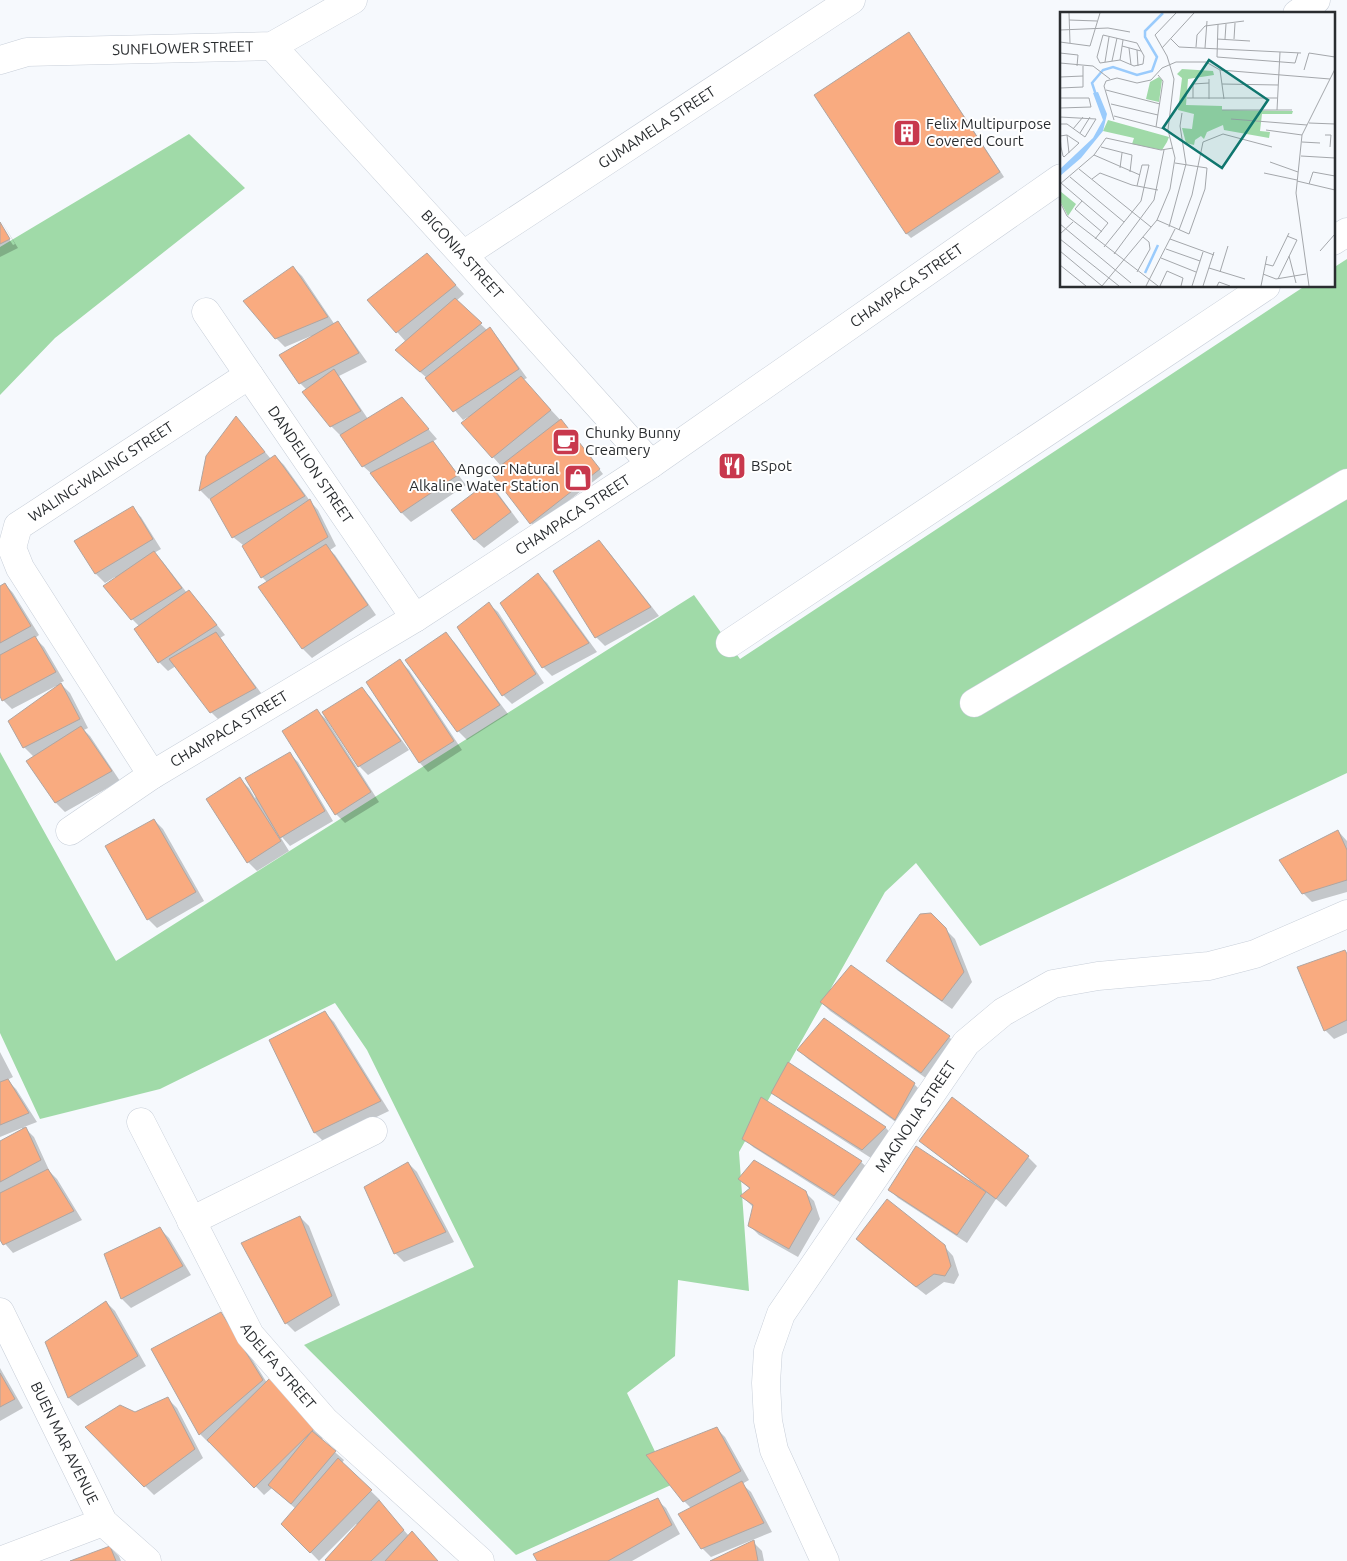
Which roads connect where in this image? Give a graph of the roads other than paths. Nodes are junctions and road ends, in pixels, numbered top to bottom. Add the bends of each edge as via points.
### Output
1 (354, 0) edge
2 (851, 0) edge
3 (1316, 0) edge
4 (1299, 12) edge
5 (272, 46) junction
6 (0, 60) edge
7 (1060, 179) edge
8 (1347, 232) edge
9 (1334, 240) edge
10 (464, 255) junction
11 (1263, 288) edge
12 (206, 312) dead end
13 (249, 375) junction
14 (650, 464) junction
15 (1347, 483) edge
16 (415, 618) junction
17 (730, 643) dead end
18 (974, 703) dead end
19 (152, 775) junction
20 (70, 831) dead end
21 (1347, 914) edge
22 (141, 1122) dead end
23 (373, 1131) dead end
24 (191, 1221) junction
25 (0, 1312) edge
26 (103, 1522) junction
27 (0, 1561) edge
28 (147, 1561) edge
29 (480, 1561) edge
30 (825, 1561) edge

1 - 5 street, SUNFLOWER STREET
2 - 10 street, GUMAMELA STREET
3 - 4 street
5 - 6 street, SUNFLOWER STREET via 27,52
5 - 10 street, BIGONIA STREET
7 - 14 street, CHAMPACA STREET
8 - 9 street
10 - 14 street, BIGONIA STREET
11 - 17 street
12 - 13 street, DANDELION STREET
13 - 16 street, DANDELION STREET
13 - 19 street, WALING-WALING STREET via 18,526 12,548 20,568
14 - 16 street, CHAMPACA STREET
15 - 18 street
16 - 19 street, CHAMPACA STREET
19 - 20 street, CHAMPACA STREET
21 - 30 street, MAGNOLIA STREET via 1255,954 1209,966 1098,976 1053,984 1003,1012 966,1044 782,1314 768,1351 768,1421 774,1450
22 - 24 street, ADELFA STREET
23 - 24 street
24 - 29 street, ADELFA STREET via 250,1335 325,1421
25 - 26 street, BUEN MAR AVENUE
26 - 27 street
26 - 28 street, BUEN MAR AVENUE

